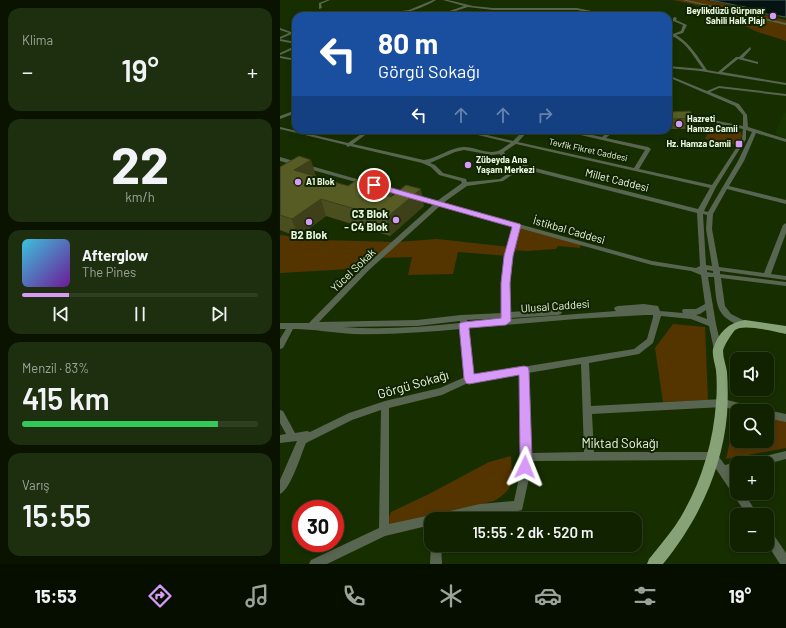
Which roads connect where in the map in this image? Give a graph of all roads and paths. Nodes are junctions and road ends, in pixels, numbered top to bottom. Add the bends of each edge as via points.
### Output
1 (329, 0) edge
2 (435, 0) edge
3 (444, 0) edge
4 (683, 0) edge
5 (468, 6) junction
6 (320, 8) dead end
7 (403, 12) edge
8 (449, 12) edge
9 (594, 12) edge
10 (675, 18) dead end
11 (786, 24) edge
12 (280, 29) edge
13 (675, 34) joint
14 (280, 39) edge
15 (292, 41) edge
16 (750, 48) dead end
17 (292, 50) edge
18 (280, 56) edge
19 (740, 58) junction
20 (292, 59) edge
21 (757, 63) dead end
22 (672, 67) edge
23 (706, 71) junction
24 (719, 73) junction
25 (672, 78) edge
26 (786, 84) edge
27 (707, 92) junction
28 (786, 95) edge
29 (292, 112) edge
30 (672, 115) edge
31 (280, 117) edge
32 (281, 129) edge
33 (745, 129) junction
34 (755, 131) junction
35 (292, 132) edge
36 (302, 134) edge
37 (364, 134) edge
38 (476, 134) edge
39 (523, 134) edge
40 (580, 134) edge
41 (608, 134) edge
42 (603, 139) junction
43 (786, 141) edge
44 (514, 143) junction
45 (348, 145) junction
46 (502, 155) junction
47 (280, 159) edge
48 (438, 159) junction
49 (511, 161) junction
50 (424, 162) junction
51 (294, 163) junction
52 (285, 168) edge
53 (529, 168) junction
54 (436, 169) junction
55 (636, 169) junction
56 (513, 171) junction
57 (464, 182) junction
58 (373, 185) edge
59 (380, 187) edge
60 (713, 187) junction
61 (725, 187) junction
62 (786, 202) edge
63 (439, 203) junction
64 (700, 212) junction
65 (710, 214) junction
66 (517, 225) junction
67 (786, 225) edge
68 (704, 270) junction
69 (717, 272) junction
70 (767, 275) junction
71 (786, 278) edge
72 (786, 284) edge
73 (709, 305) junction
74 (656, 311) junction
75 (506, 318) junction
76 (463, 322) junction
77 (712, 324) junction
78 (744, 324) junction
79 (280, 326) edge
80 (290, 326) junction
81 (311, 326) junction
82 (786, 330) edge
83 (280, 346) edge
84 (718, 350) junction
85 (588, 360) junction
86 (524, 370) junction
87 (469, 379) junction
88 (723, 403) junction
89 (385, 405) junction
90 (730, 405) edge
91 (587, 410) junction
92 (280, 414) edge
93 (774, 415) edge
94 (786, 418) edge
95 (311, 434) junction
96 (292, 438) junction
97 (280, 439) edge
98 (786, 455) edge
99 (589, 456) junction
100 (713, 456) junction
101 (526, 457) junction
102 (774, 458) edge
103 (730, 468) edge
104 (723, 470) junction
105 (730, 480) edge
106 (280, 490) edge
107 (467, 512) edge
108 (424, 522) edge
109 (384, 532) junction
110 (774, 545) edge
111 (436, 552) edge
112 (786, 563) edge
113 (315, 564) edge
114 (436, 564) edge
115 (654, 564) edge

1 - 6 street via 321,2
2 - 7 street
3 - 5 street
4 - 11 street
5 - 8 street
5 - 9 street via 493,9 577,9
10 - 13 street via 674,20 685,25 682,32
12 - 14 street via 292,33
13 - 23 street
14 - 15 street
16 - 19 street
17 - 18 street
18 - 20 street
19 - 21 street
19 - 24 street
22 - 23 street
23 - 24 street
24 - 26 street
25 - 27 street
27 - 28 street via 719,86
27 - 33 street via 737,105 745,115
29 - 31 street
30 - 33 street
32 - 35 street
33 - 34 street
33 - 60 street via 744,139
34 - 43 street
34 - 61 street via 751,143
36 - 45 street
37 - 45 street
38 - 44 street, Tevfik Fikret Caddesi
39 - 44 street
40 - 42 street
41 - 42 street
42 - 55 street via 648,149
44 - 46 street
44 - 55 street, Tevfik Fikret Caddesi
45 - 50 street
46 - 48 street via 465,148 448,151
46 - 49 street, Millet Caddesi
47 - 51 street
48 - 50 street
48 - 54 street
49 - 53 street, Millet Caddesi
49 - 56 street via 515,168
50 - 54 street
51 - 52 street
51 - 58 street
53 - 56 street
53 - 64 street, Millet Caddesi
54 - 57 street via 441,174
55 - 60 street, Tevfik Fikret Caddesi
56 - 57 street via 501,180
57 - 63 street, Yücel Sokak
59 - 63 street, İstikbal Caddesi
60 - 64 street
61 - 62 street
61 - 65 street
63 - 66 street, İstikbal Caddesi
63 - 81 street, Yücel Sokak via 368,268
64 - 65 street, Millet Caddesi
64 - 68 street
65 - 69 street via 709,229
66 - 68 street, İstikbal Caddesi via 652,263
66 - 75 street via 508,256
67 - 70 street
68 - 69 street, İstikbal Caddesi
68 - 73 street
69 - 70 street
69 - 72 street
69 - 78 street via 721,307 728,316
70 - 71 street
73 - 74 street via 697,312
73 - 77 street
74 - 75 street, Ulusal Caddesi
74 - 77 street, Ulusal Caddesi via 692,316
74 - 85 street, Görgü Sokağı via 657,317 650,341 636,352
75 - 76 street, Ulusal Caddesi
76 - 81 street, Ulusal Caddesi via 417,330 328,330
76 - 87 street
77 - 84 street
78 - 82 main road
78 - 84 main road via 730,330
79 - 80 street, Ulusal Caddesi
80 - 81 street, Ulusal Caddesi
80 - 83 street
84 - 88 main road via 722,368
85 - 86 street, Görgü Sokağı
85 - 91 street
86 - 87 street, Görgü Sokağı
86 - 101 street
87 - 89 street, Görgü Sokağı via 442,391
88 - 90 street
88 - 91 street
88 - 100 main road
89 - 95 street, Görgü Sokağı
89 - 109 street
91 - 99 street
92 - 96 street
93 - 94 street
95 - 96 street
95 - 106 street, Görgü Sokağı via 302,440
96 - 97 street
98 - 102 street
99 - 100 street, Miktad Sokağı
99 - 101 street, Miktad Sokağı
100 - 104 street
100 - 115 main road via 688,517 674,540
101 - 107 street via 518,506
103 - 104 street
104 - 105 street
108 - 109 street
109 - 113 street
110 - 112 street
111 - 114 street

